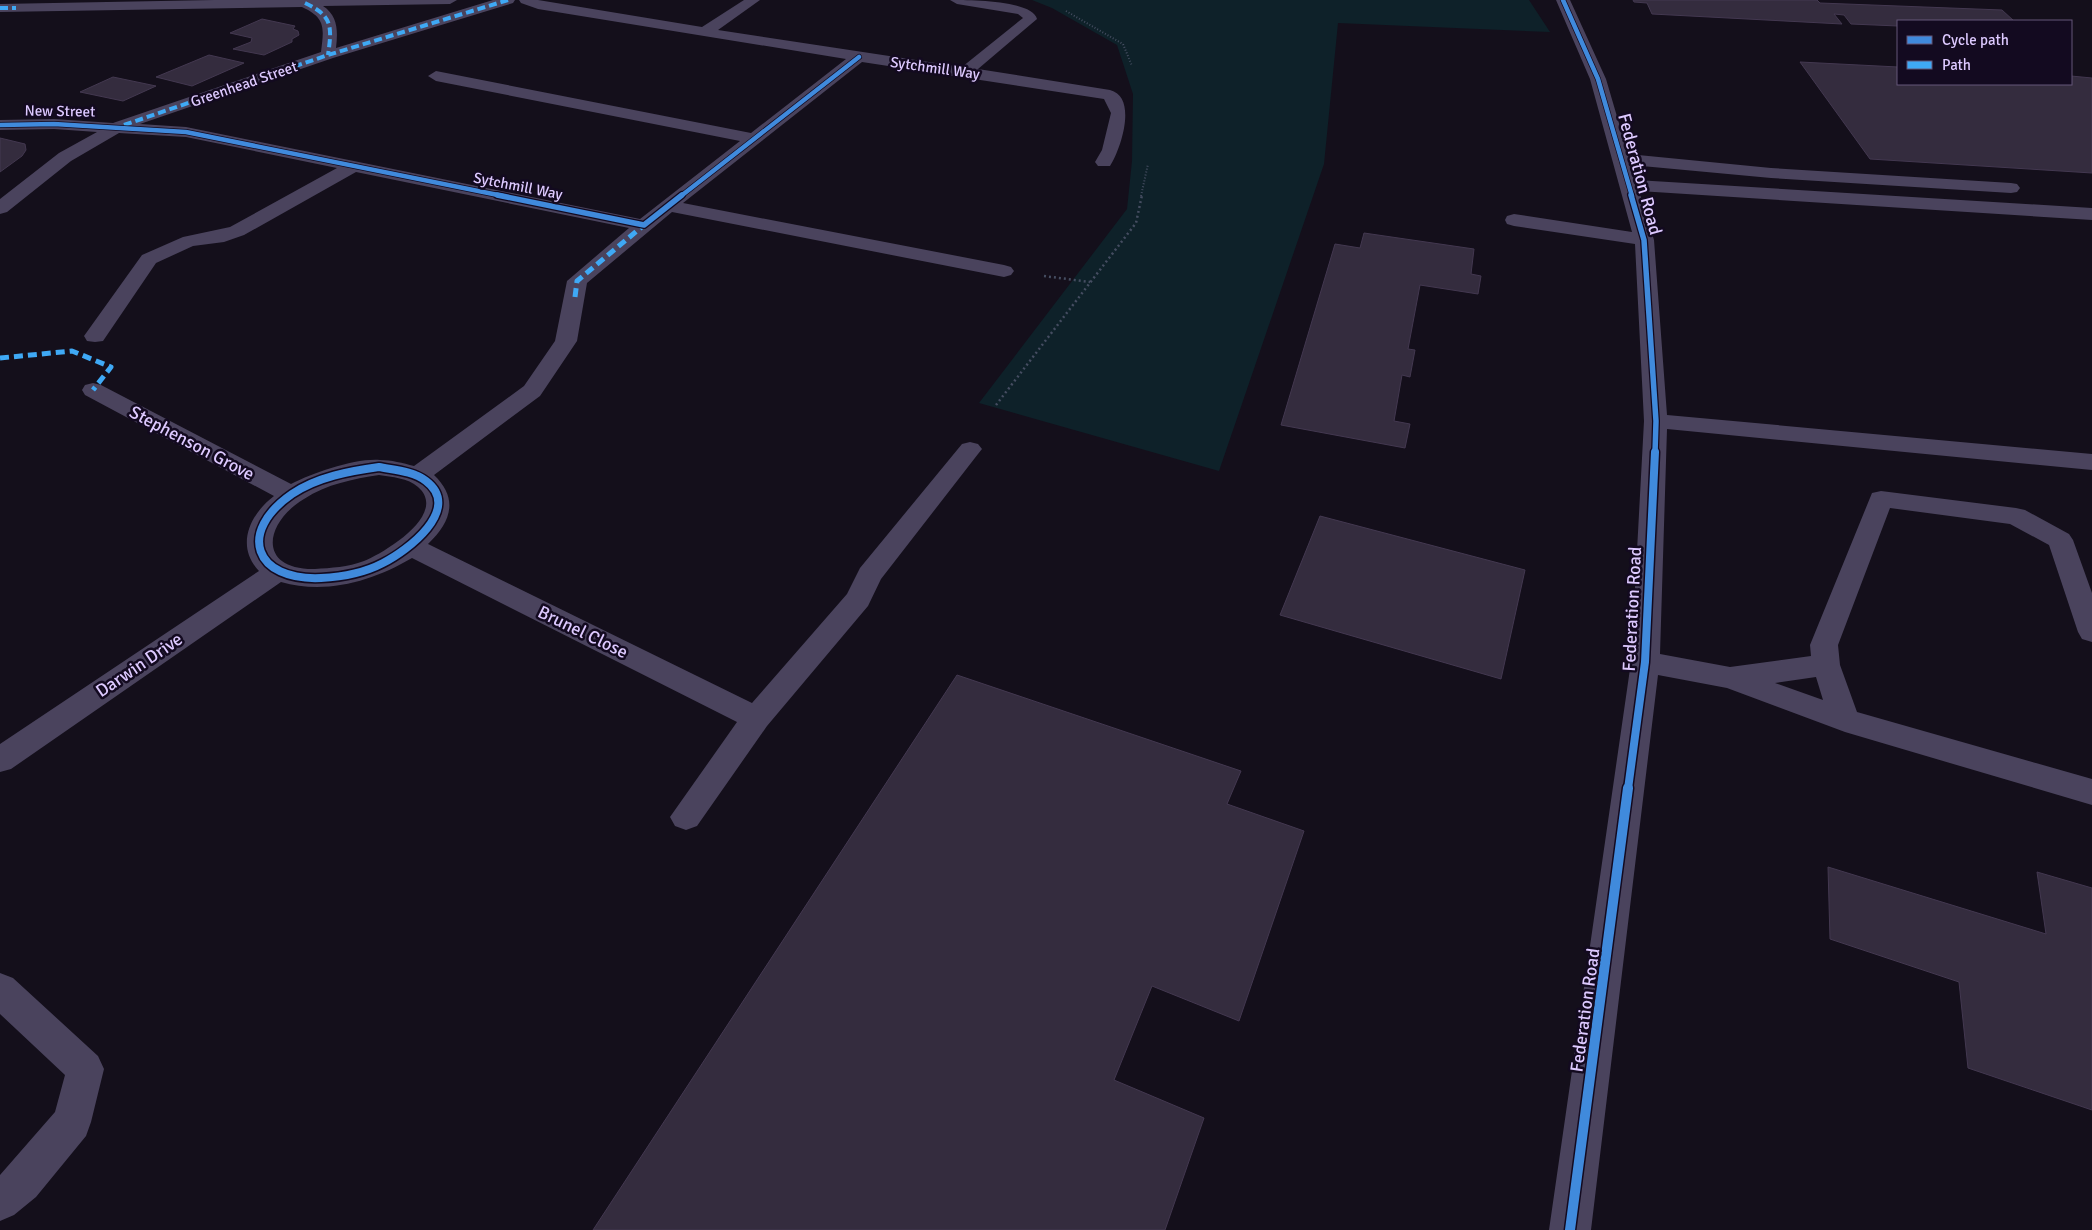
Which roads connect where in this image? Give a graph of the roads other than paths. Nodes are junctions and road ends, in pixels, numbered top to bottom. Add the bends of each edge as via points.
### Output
1 (450, 0) edge
2 (508, 0) edge
3 (526, 0) edge
4 (753, 0) edge
5 (957, 0) edge
6 (1563, 0) edge
7 (307, 2) edge
8 (53, 7) junction
9 (0, 8) edge
10 (39, 17) dead end
11 (706, 31) junction
12 (328, 55) junction
13 (859, 57) junction
14 (965, 72) junction
15 (436, 76) dead end
16 (0, 125) edge
17 (119, 126) junction
18 (754, 139) junction
19 (1621, 159) junction
20 (1104, 162) dead end
21 (354, 166) junction
22 (1628, 185) junction
23 (2012, 188) dead end
24 (668, 206) junction
25 (0, 208) edge
26 (2092, 214) edge
27 (1514, 220) dead end
28 (644, 225) junction
29 (1644, 240) junction
30 (1004, 270) road end
31 (95, 336) dead end
32 (93, 390) dead end
33 (1656, 421) junction
34 (970, 449) dead end
35 (2092, 462) edge
36 (417, 476) junction
37 (292, 495) junction
38 (410, 546) junction
39 (278, 571) junction
40 (2092, 632) edge
41 (1645, 662) junction
42 (1826, 666) junction
43 (1730, 678) junction
44 (756, 718) junction
45 (1845, 720) junction
46 (0, 760) edge
47 (2092, 792) edge
48 (686, 817) dead end
49 (0, 990) edge
50 (0, 1201) edge
51 (1570, 1230) edge

1 - 7 street
2 - 12 street, Greenhead Street
3 - 11 street, Sytchmill Way
4 - 11 street
5 - 14 street via 1022,10 1029,14 1030,19
6 - 19 street, Federation Road via 1598,79
7 - 8 street
7 - 12 street via 328,17
8 - 9 street
8 - 10 street
11 - 13 street, Sytchmill Way
12 - 17 street, Greenhead Street
13 - 14 street, Sytchmill Way
13 - 18 street
14 - 20 street, Sytchmill Way via 1110,96 1119,113 1111,150
15 - 18 street
16 - 17 street, New Street
17 - 21 street, Sytchmill Way via 186,132
17 - 25 street, Greenhead Street via 65,156
18 - 24 street
19 - 22 street, Federation Road
19 - 23 street via 1771,174
21 - 28 street, Sytchmill Way
21 - 31 street via 237,231 190,241 149,259
22 - 26 street
22 - 29 street, Federation Road
24 - 28 street
24 - 30 street
27 - 29 street
28 - 36 street via 577,281 566,341 532,391
29 - 33 street, Federation Road
32 - 37 street, Stephenson Grove
33 - 35 street
33 - 41 street, Federation Road
34 - 44 street via 869,575 858,599
36 - 37 street via 403,469 379,467 349,471 318,481
36 - 38 street via 430,482 438,497 436,516 423,535
37 - 39 street via 271,514 259,533 258,550 268,566
38 - 39 street via 364,571 331,578 292,577
38 - 44 street, Brunel Close
39 - 46 street, Darwin Drive
40 - 42 street via 2060,540 2016,516 1881,499 1824,645
41 - 43 street
41 - 51 street, Federation Road
42 - 43 street
42 - 45 street
43 - 45 street
44 - 48 street
45 - 47 street
49 - 50 street via 86,1068 72,1122 22,1183

